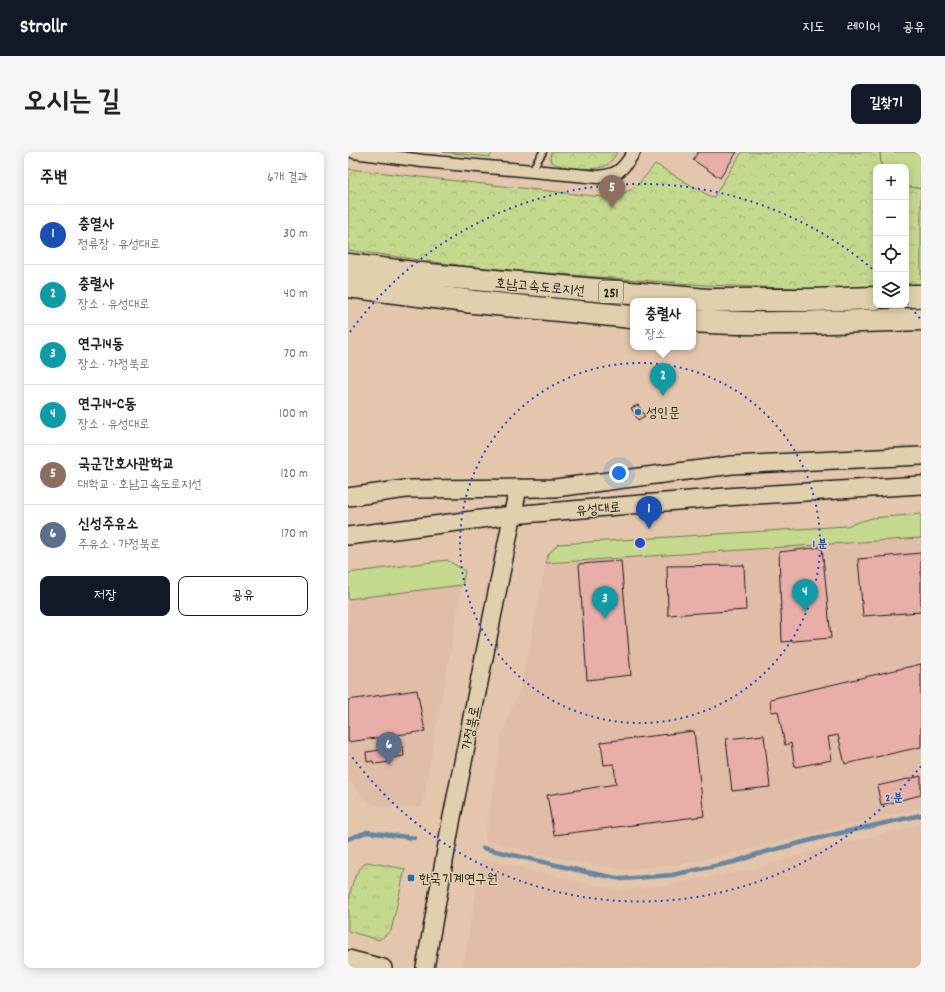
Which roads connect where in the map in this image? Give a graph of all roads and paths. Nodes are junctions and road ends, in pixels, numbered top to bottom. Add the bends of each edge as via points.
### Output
1 (354, 152) edge
2 (543, 152) edge
3 (634, 152) edge
4 (531, 171) junction
5 (348, 265) edge
6 (348, 286) edge
7 (909, 296) edge
8 (921, 296) edge
9 (684, 298) edge
10 (873, 298) edge
11 (696, 299) edge
12 (630, 317) edge
13 (921, 319) edge
14 (696, 321) edge
15 (921, 456) edge
16 (921, 485) edge
17 (518, 488) junction
18 (348, 497) edge
19 (512, 515) junction
20 (348, 536) edge
21 (348, 959) edge
22 (383, 968) edge
23 (425, 968) edge

1 - 4 street
2 - 4 lane
3 - 4 street via 621,171 611,176
5 - 9 highway, 호남고속도로지선 / 251 via 430,276
6 - 12 highway, 호남고속도로지선 / 251 via 474,302
7 - 8 highway
10 - 11 highway, 호남고속도로지선 / 251
13 - 14 highway via 725,323
15 - 17 main road, 유성대로 via 732,465 555,488
16 - 19 main road, 유성대로 via 725,497
17 - 18 main road, 유성대로 via 406,489
17 - 19 main road, 가정북로
19 - 20 main road, 유성대로
19 - 23 main road, 가정북로
21 - 22 main road

